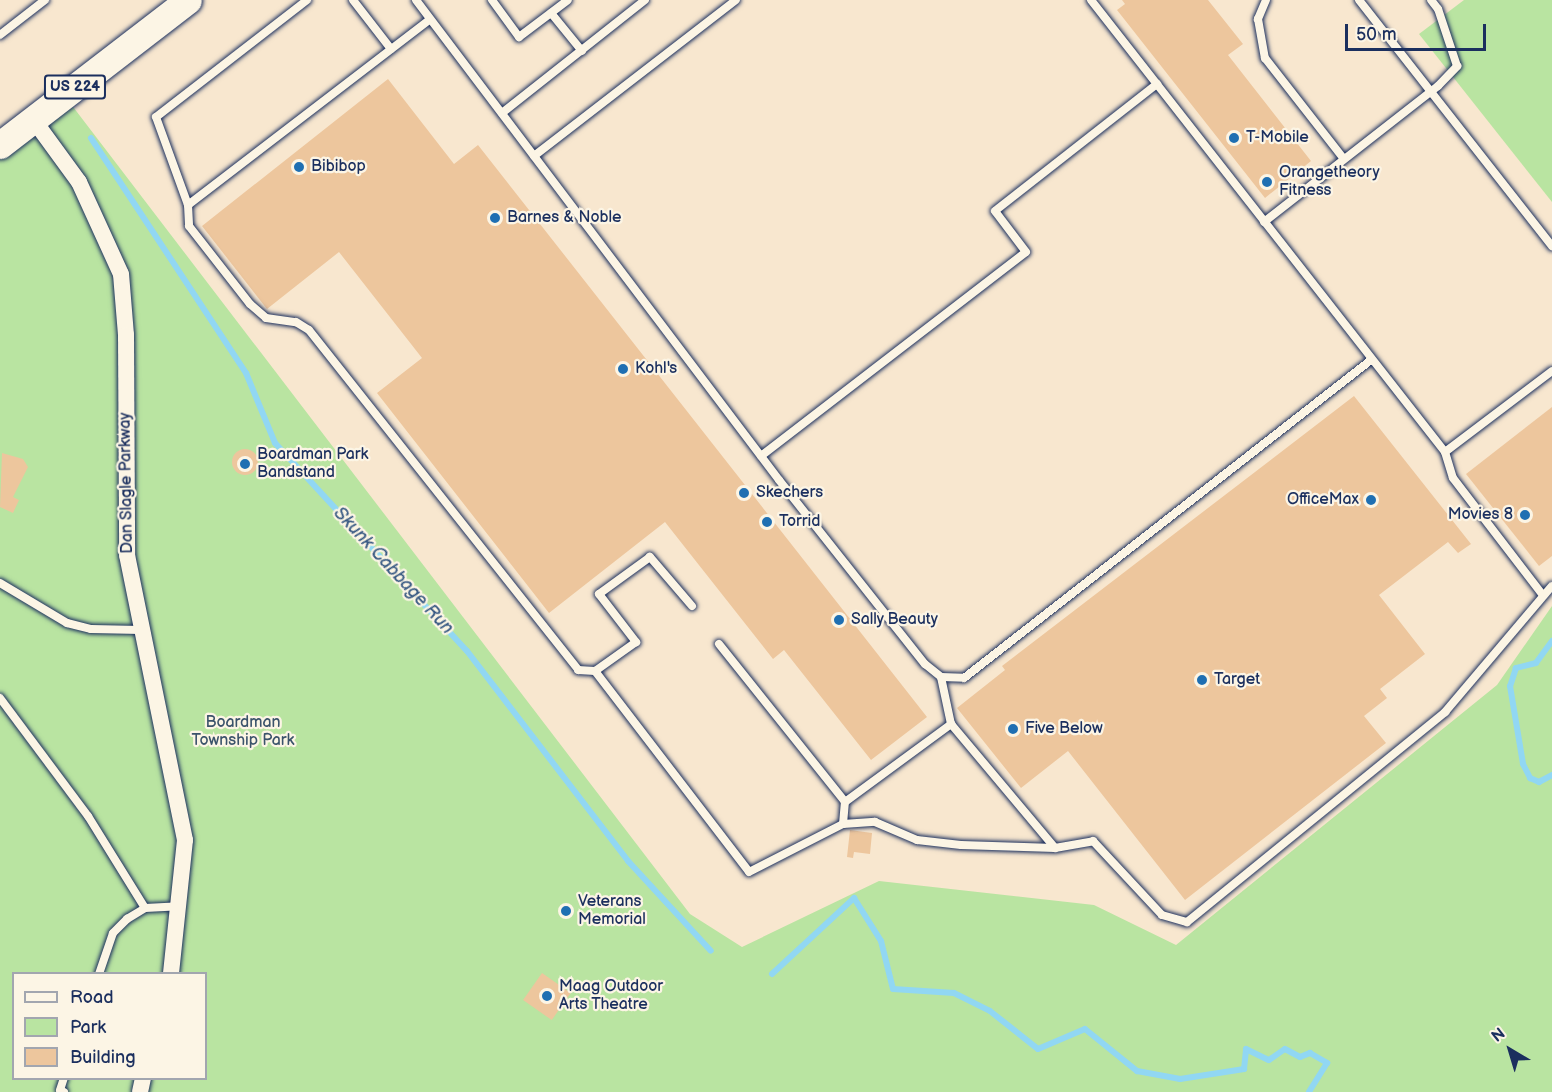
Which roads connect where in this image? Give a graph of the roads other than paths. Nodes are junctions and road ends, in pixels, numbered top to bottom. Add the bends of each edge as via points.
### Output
1 (45, 0) edge
2 (188, 0) edge
3 (307, 0) edge
4 (353, 0) edge
5 (416, 0) edge
6 (492, 0) edge
7 (568, 0) edge
8 (645, 0) edge
9 (736, 0) edge
10 (1091, 0) edge
11 (1266, 0) edge
12 (1359, 0) edge
13 (1431, 0) edge
14 (551, 12) junction
15 (430, 19) junction
16 (0, 35) edge
17 (391, 49) junction
18 (582, 51) junction
19 (1157, 84) junction
20 (1431, 91) junction
21 (502, 113) junction
22 (33, 119) junction
23 (0, 145) edge
24 (534, 156) junction
25 (1344, 159) junction
26 (188, 205) junction
27 (1264, 222) junction
28 (1552, 246) edge
29 (1371, 360) junction
30 (1552, 370) edge
31 (1445, 452) junction
32 (761, 456) junction
33 (0, 583) edge
34 (1552, 586) edge
35 (1542, 594) junction
36 (692, 606) dead end
37 (141, 630) junction
38 (719, 644) dead end
39 (595, 671) junction
40 (941, 677) junction
41 (0, 698) edge
42 (951, 724) junction
43 (845, 802) junction
44 (843, 824) junction
45 (1055, 848) junction
46 (182, 906) junction
47 (145, 908) junction
48 (100, 972) edge
49 (171, 972) edge
50 (63, 1080) edge
51 (64, 1092) edge

1 - 16 lane
2 - 22 main road, US 224
3 - 26 lane via 156,117
4 - 17 lane
5 - 15 lane
6 - 14 lane via 519,36
7 - 14 lane
8 - 18 lane
9 - 24 lane
10 - 19 lane
11 - 25 lane via 1258,19 1265,58
12 - 20 lane
13 - 20 lane via 1438,9 1457,66
14 - 18 lane
15 - 17 lane
15 - 21 lane
17 - 26 lane
18 - 21 lane
19 - 27 lane
19 - 32 lane via 994,211 1026,252
20 - 25 lane
20 - 28 lane
21 - 24 lane
22 - 23 main road, US 224
22 - 37 street, Dan Slagle Parkway via 79,182 121,274 126,335 125,523
24 - 32 lane
25 - 27 lane
26 - 39 lane via 189,226 250,304 266,318 296,322 309,330 578,670
27 - 29 lane
29 - 31 lane
29 - 40 lane via 964,678
30 - 31 lane
31 - 35 lane via 1453,478
32 - 40 lane via 911,647
33 - 37 lane via 67,623 90,629
34 - 35 lane
35 - 45 lane via 1445,712 1187,922 1162,915 1094,842
36 - 39 lane via 650,557 599,594 636,642
37 - 46 street, Dan Slagle Parkway via 180,798 185,840
38 - 43 lane
39 - 44 lane via 749,872
40 - 42 lane
41 - 47 lane via 88,816
42 - 43 lane
42 - 45 lane
43 - 44 lane
44 - 45 lane via 875,822 917,840
46 - 47 lane
46 - 49 street, Dan Slagle Parkway
47 - 48 lane via 113,933
50 - 51 lane via 60,1090

